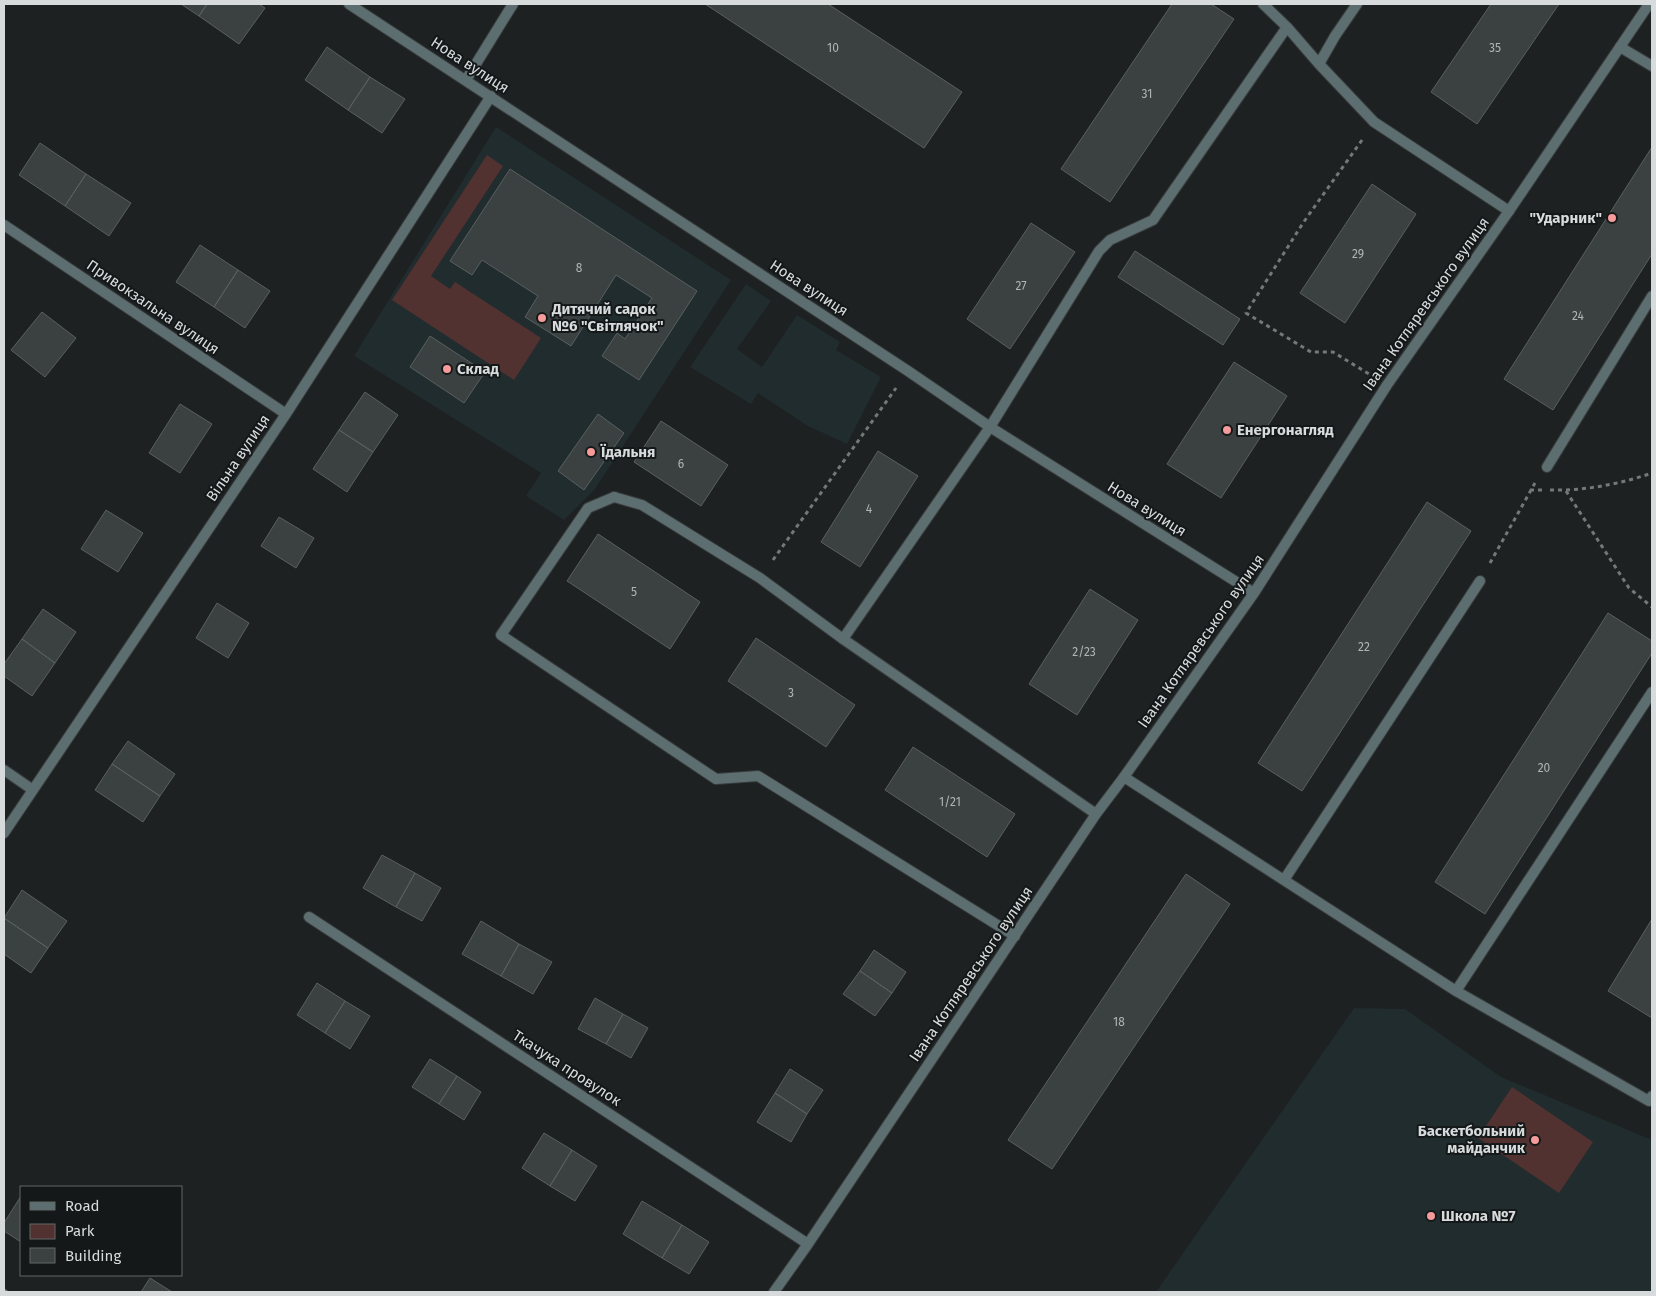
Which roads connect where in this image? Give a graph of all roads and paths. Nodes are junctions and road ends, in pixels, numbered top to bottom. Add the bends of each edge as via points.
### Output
1 (349, 4) edge
2 (512, 4) edge
3 (1263, 4) edge
4 (1357, 4) edge
5 (1649, 4) edge
6 (1287, 26) junction
7 (1620, 47) junction
8 (1319, 64) junction
9 (1652, 66) edge
10 (466, 80) junction
11 (491, 96) junction
12 (1374, 122) junction
13 (1509, 211) junction
14 (4, 226) edge
15 (1652, 296) edge
16 (908, 371) junction
17 (1387, 385) junction
18 (286, 414) junction
19 (990, 427) junction
20 (1547, 467) joint
21 (1652, 473) edge
22 (1530, 490) junction
23 (1566, 491) junction
24 (760, 578) junction
25 (1480, 581) joint
26 (1254, 593) junction
27 (1652, 607) edge
28 (843, 639) junction
29 (1652, 692) edge
30 (4, 770) edge
31 (1124, 777) junction
32 (33, 790) junction
33 (1096, 814) junction
34 (4, 833) edge
35 (1284, 880) junction
36 (309, 917) dead end
37 (1015, 936) junction
38 (1456, 991) junction
39 (1651, 1100) edge
40 (808, 1244) junction
41 (4, 1290) edge
42 (7, 1292) edge
43 (774, 1292) edge

1 - 10 street, Нова вулиця
2 - 10 street
3 - 6 street
4 - 8 street
5 - 7 street, Івана Котляревського вулиця
6 - 8 street
6 - 19 street via 1154,220 1110,240 1099,251
7 - 9 street
7 - 13 street, Івана Котляревського вулиця
8 - 12 street
10 - 11 street, Нова вулиця
11 - 16 street, Нова вулиця
11 - 18 street, Вільна вулиця
12 - 13 street
12 - 17 path via 1303,223 1246,313 1311,352 1333,352
13 - 17 street, Івана Котляревського вулиця
14 - 18 street, Привокзальна вулиця
15 - 20 street
16 - 19 street, Нова вулиця
16 - 24 path
17 - 26 street, Івана Котляревського вулиця
18 - 32 street, Вільна вулиця
19 - 26 street, Нова вулиця
19 - 28 street
20 - 22 path
21 - 23 path via 1624,482
22 - 23 path
22 - 25 path
23 - 27 path via 1629,588
24 - 28 street
24 - 37 street via 642,505 614,497 588,508 500,635 716,778 758,776
25 - 35 street
26 - 31 street, Івана Котляревського вулиця
28 - 33 street
29 - 38 street
30 - 32 street
31 - 33 street, Івана Котляревського вулиця
31 - 35 street
32 - 34 street, Вільна вулиця
33 - 37 street, Івана Котляревського вулиця
35 - 38 street
36 - 40 street, Ткачука провулок
37 - 40 street, Івана Котляревського вулиця
38 - 39 street
40 - 43 street, Івана Котляревського вулиця
41 - 42 path

